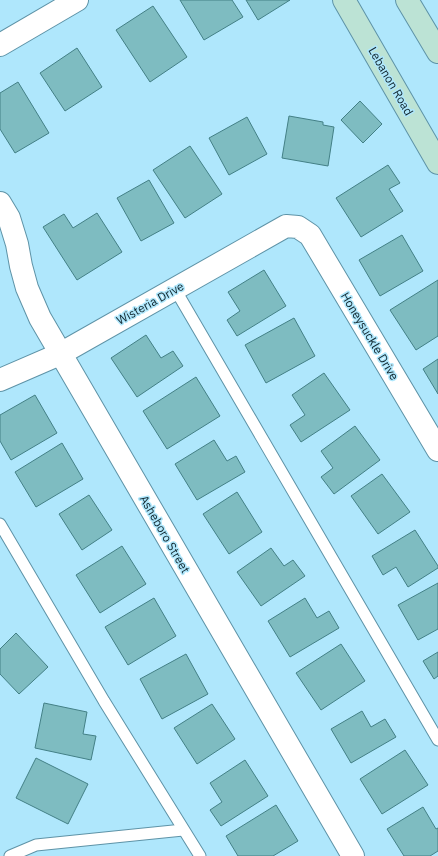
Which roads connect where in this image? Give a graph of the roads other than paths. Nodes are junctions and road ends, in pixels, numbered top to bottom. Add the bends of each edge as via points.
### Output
1 (77, 0) edge
2 (344, 0) edge
3 (407, 0) edge
4 (0, 44) edge
5 (438, 52) edge
6 (438, 163) edge
7 (3, 214) edge
8 (298, 227) joint
9 (175, 289) junction
10 (60, 354) junction
11 (0, 380) edge
12 (438, 450) edge
13 (1, 526) edge
14 (438, 740) edge
15 (184, 830) junction
16 (10, 856) edge
17 (200, 856) edge
18 (353, 856) edge

1 - 4 street
2 - 6 main road, Lebanon Road
3 - 5 main road
7 - 10 street, Asheboro Street via 17,244 27,288
8 - 9 street, Wisteria Drive via 286,226
8 - 12 street, Honeysuckle Drive via 310,235
9 - 10 street, Wisteria Drive
9 - 14 lane
10 - 11 street, Wisteria Drive
10 - 18 street, Asheboro Street
13 - 15 lane via 104,701
15 - 16 lane via 36,845
15 - 17 lane

